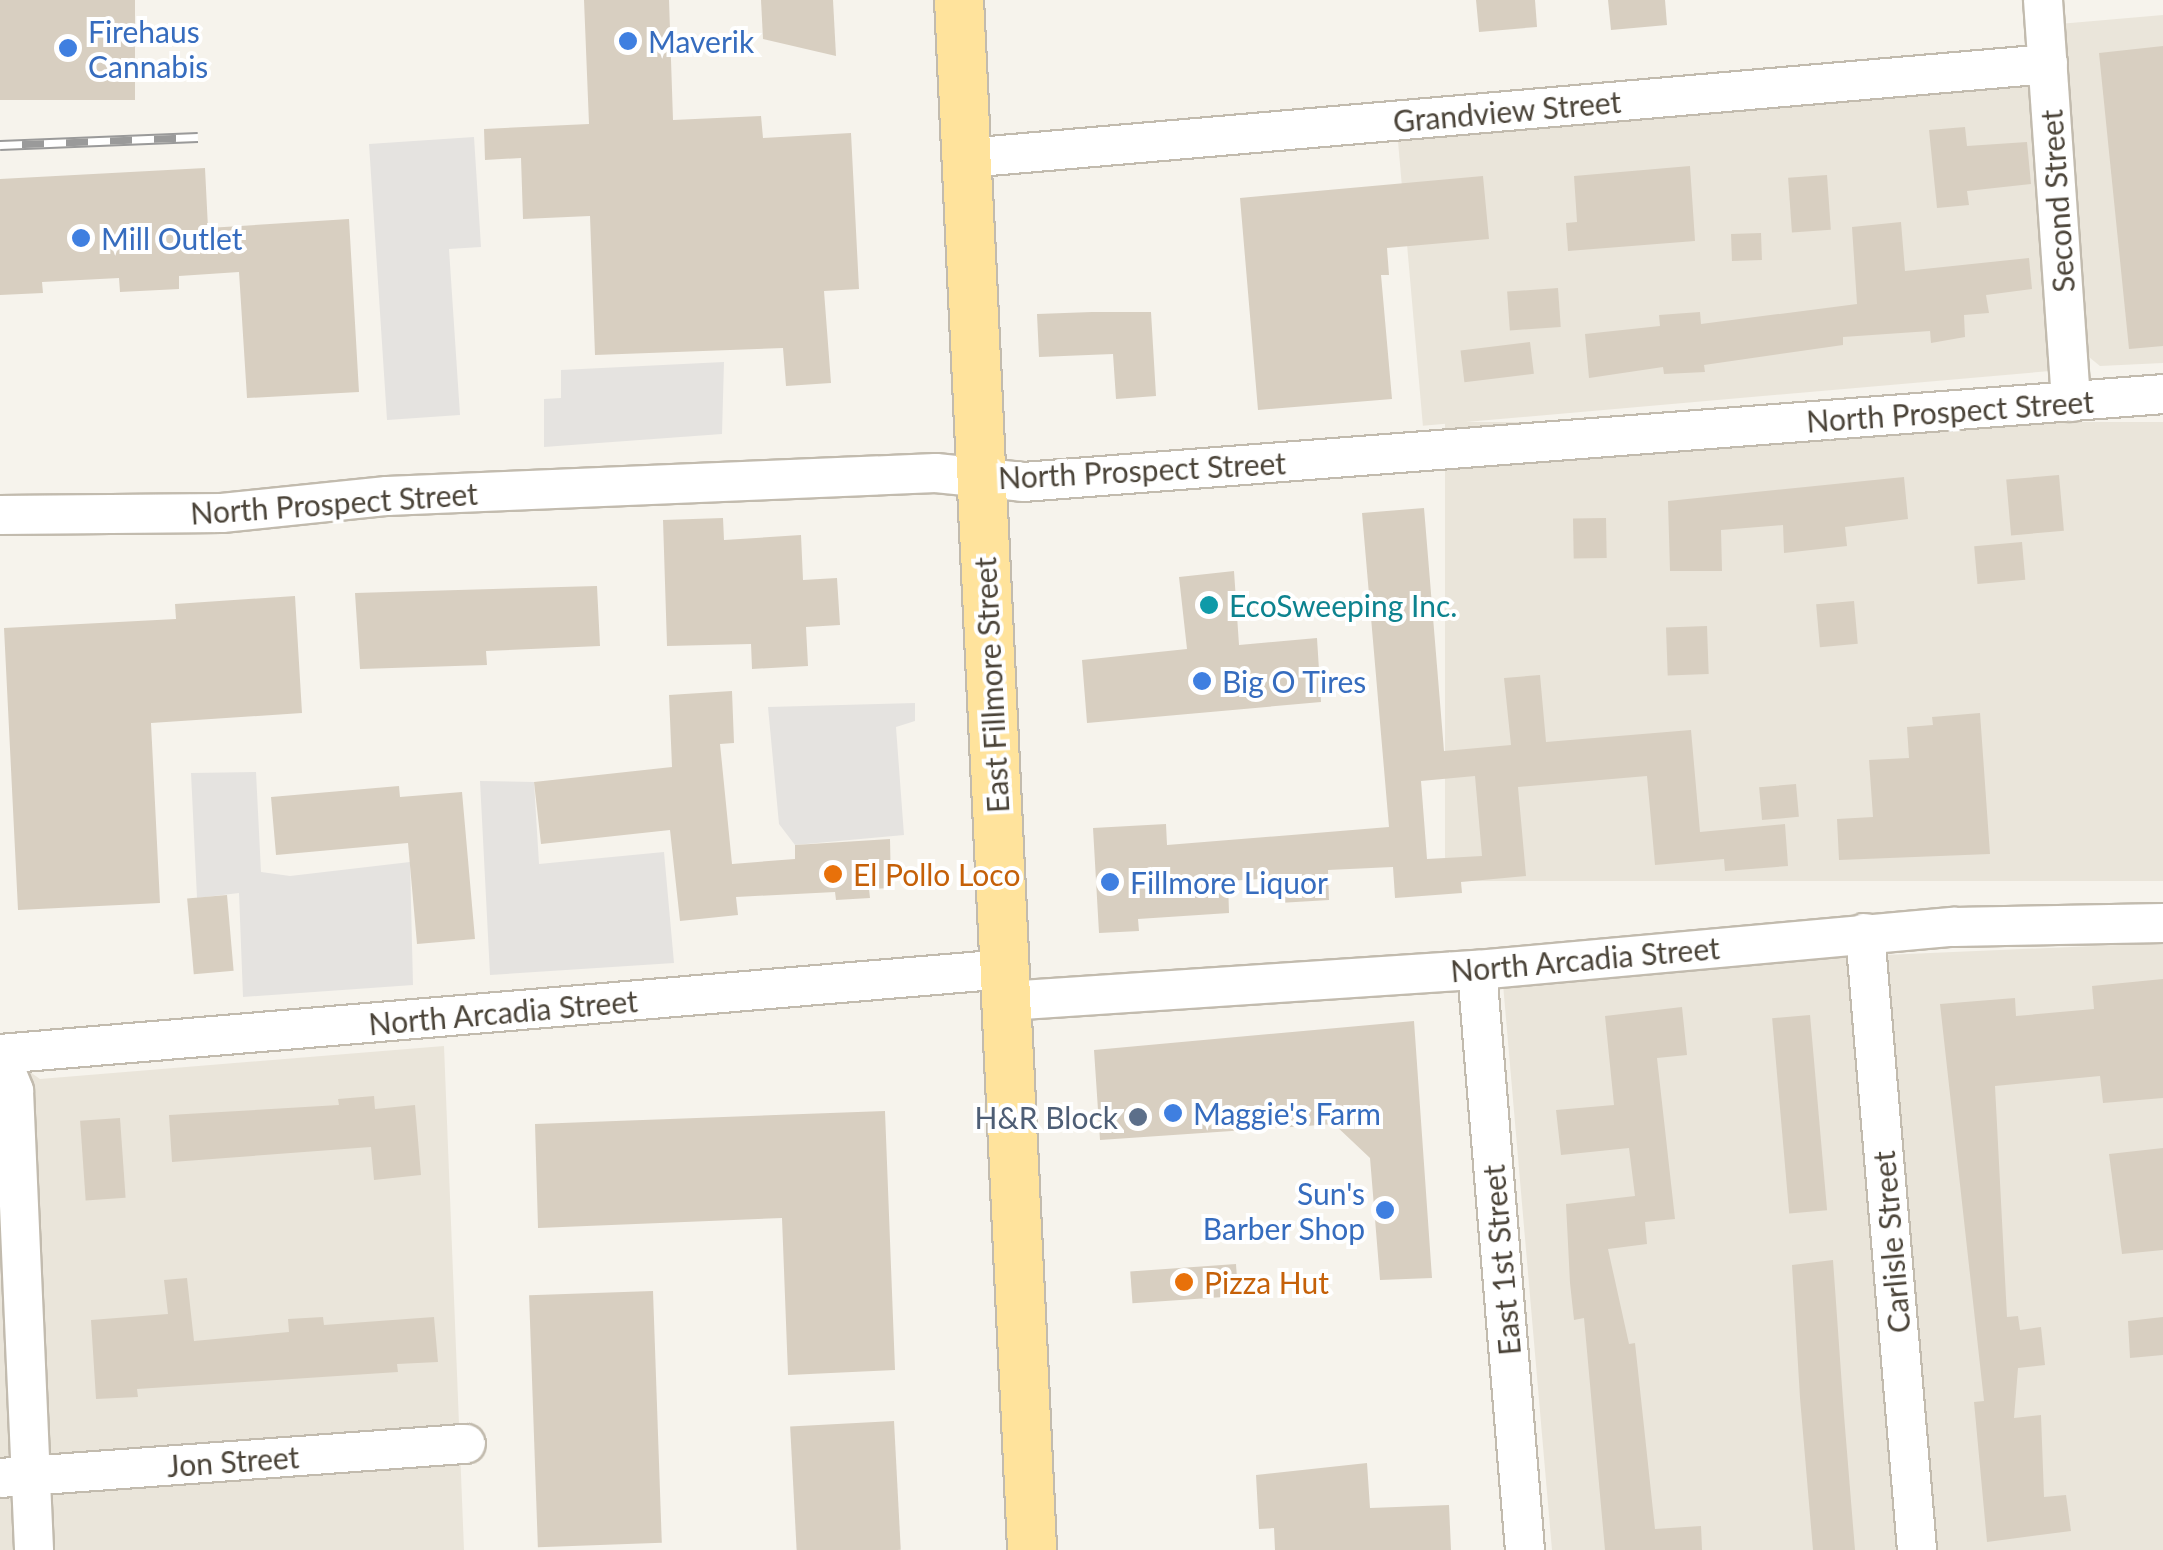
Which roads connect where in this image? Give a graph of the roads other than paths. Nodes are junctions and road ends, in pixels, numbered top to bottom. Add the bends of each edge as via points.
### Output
1 (959, 0) edge
2 (2043, 0) edge
3 (2048, 64) junction
4 (966, 158) junction
5 (2163, 394) edge
6 (2071, 402) junction
7 (982, 479) junction
8 (0, 515) edge
9 (2163, 923) edge
10 (1865, 933) junction
11 (1477, 970) junction
12 (1006, 985) junction
13 (0, 1055) edge
14 (466, 1444) dead end
15 (15, 1477) edge
16 (34, 1550) edge
17 (1032, 1550) edge
18 (1526, 1550) edge
19 (1918, 1550) edge

1 - 4 main road, East Fillmore Street
2 - 3 street, Second Street
3 - 4 street, Grandview Street
3 - 6 street, Second Street
4 - 7 main road, East Fillmore Street
5 - 6 street, North Prospect Street
6 - 7 street, North Prospect Street via 1024,482
7 - 8 street, North Prospect Street via 936,472 387,496 222,513
7 - 12 main road, East Fillmore Street
9 - 10 street, North Arcadia Street
10 - 11 street, North Arcadia Street
10 - 19 street, Carlisle Street
11 - 12 street, North Arcadia Street
11 - 18 street, East 1st Street
12 - 13 street, North Arcadia Street
12 - 17 main road, East Fillmore Street
13 - 15 street via 14,1091
14 - 15 street, Jon Street
15 - 16 street

